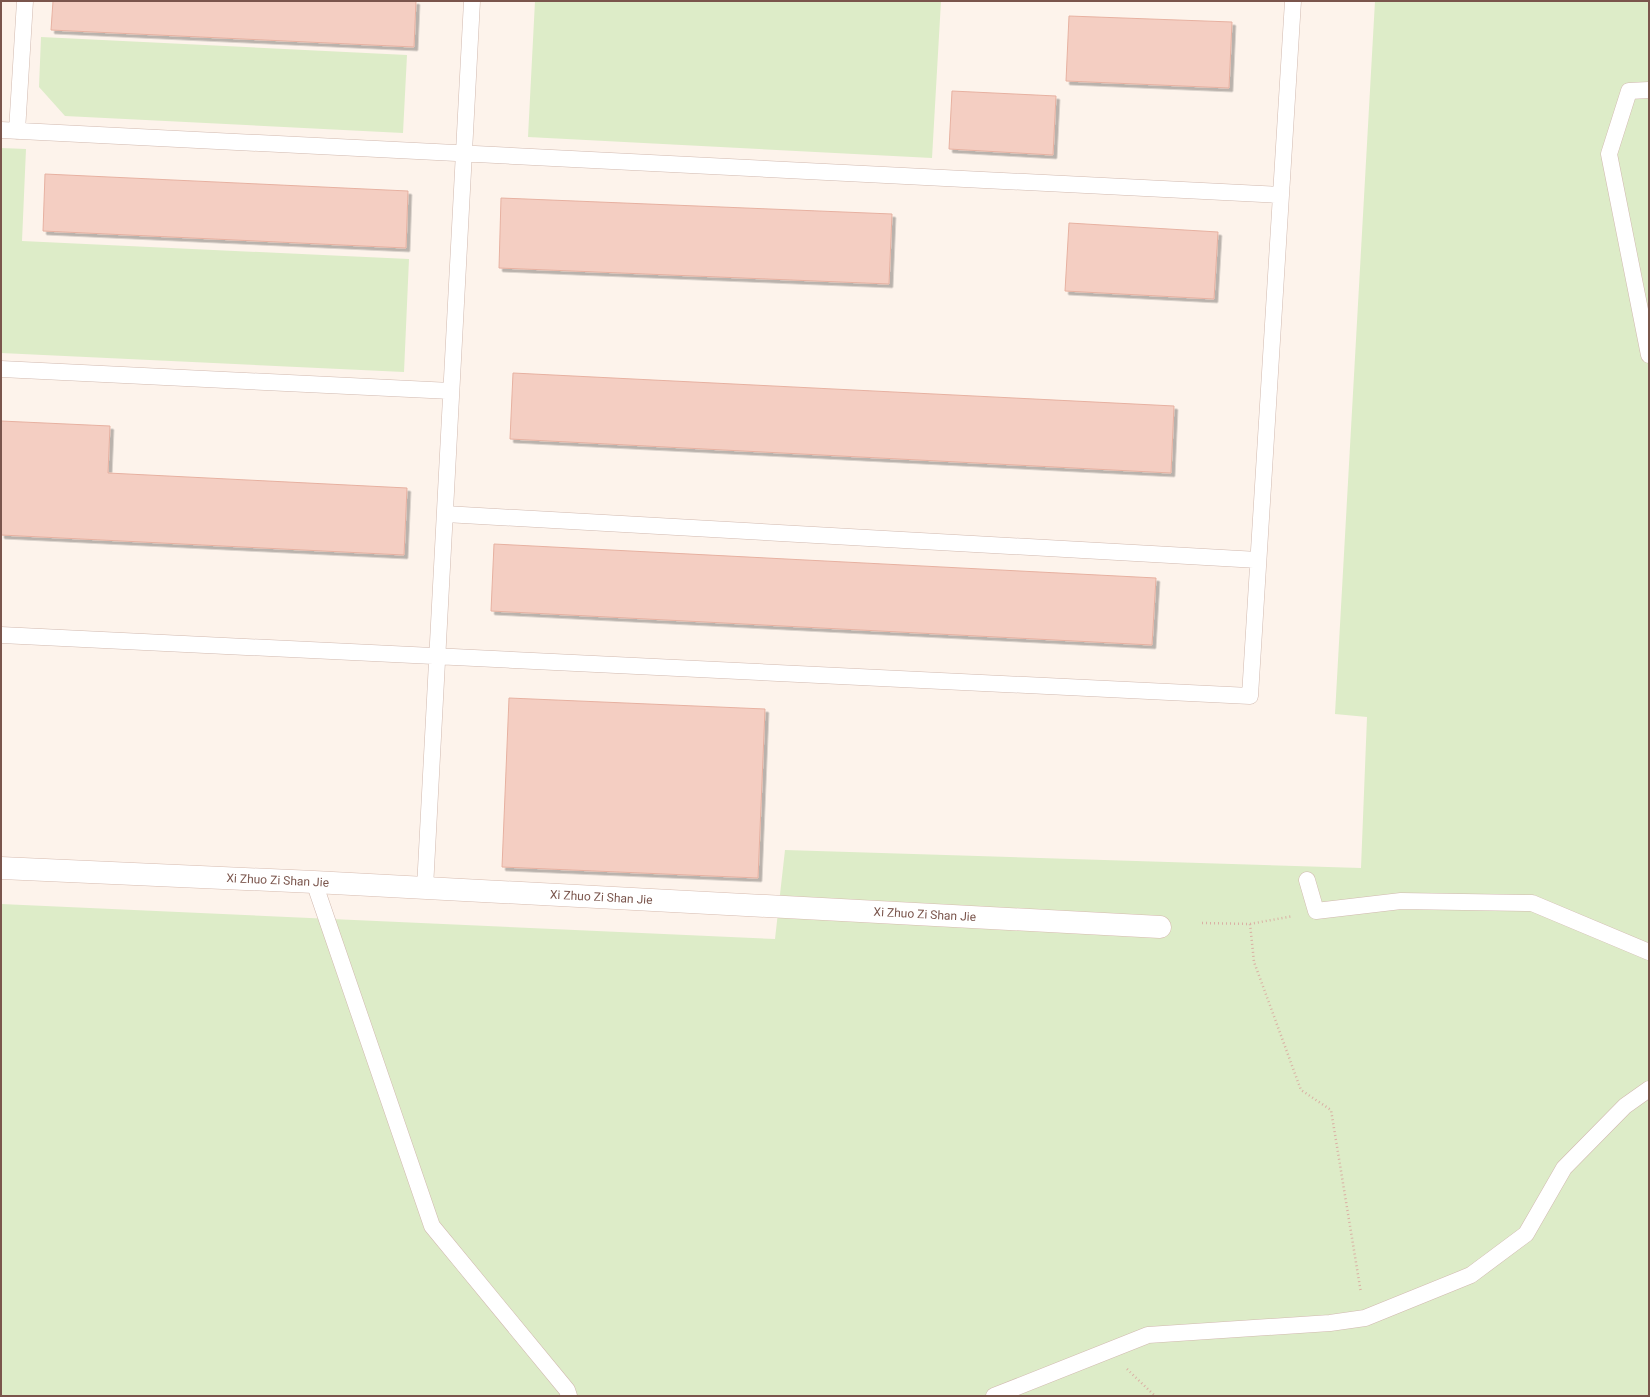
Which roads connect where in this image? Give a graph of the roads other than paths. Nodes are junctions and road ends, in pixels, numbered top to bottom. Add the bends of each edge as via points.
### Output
1 (25, 1) edge
2 (472, 1) edge
3 (1293, 1) edge
4 (1649, 90) edge
5 (1, 130) edge
6 (17, 130) junction
7 (464, 153) junction
8 (1281, 195) junction
9 (1649, 355) edge
10 (1, 369) edge
11 (451, 391) junction
12 (445, 514) junction
13 (1258, 560) junction
14 (1, 635) edge
15 (437, 656) junction
16 (1, 868) edge
17 (1307, 880) dead end
18 (314, 882) junction
19 (425, 888) junction
20 (1160, 927) dead end
21 (1649, 952) edge
22 (1649, 1089) edge
23 (569, 1396) edge
24 (994, 1396) edge

1 - 6 lane
2 - 7 lane
3 - 8 lane
4 - 9 lane via 1629,91 1610,154
5 - 6 lane
6 - 7 lane
7 - 8 lane
7 - 11 lane
8 - 13 lane
10 - 11 lane
11 - 12 lane
12 - 13 lane
12 - 15 lane
13 - 15 lane via 1250,696
14 - 15 lane
15 - 19 lane
16 - 18 street, Xi Zhuo Zi Shan Jie
17 - 21 lane via 1316,911 1401,901 1532,903
18 - 19 street, Xi Zhuo Zi Shan Jie
18 - 23 lane via 432,1226 567,1390
19 - 20 street, Xi Zhuo Zi Shan Jie
22 - 24 lane via 1625,1106 1564,1168 1526,1234 1471,1275 1365,1318 1330,1323 1148,1335

